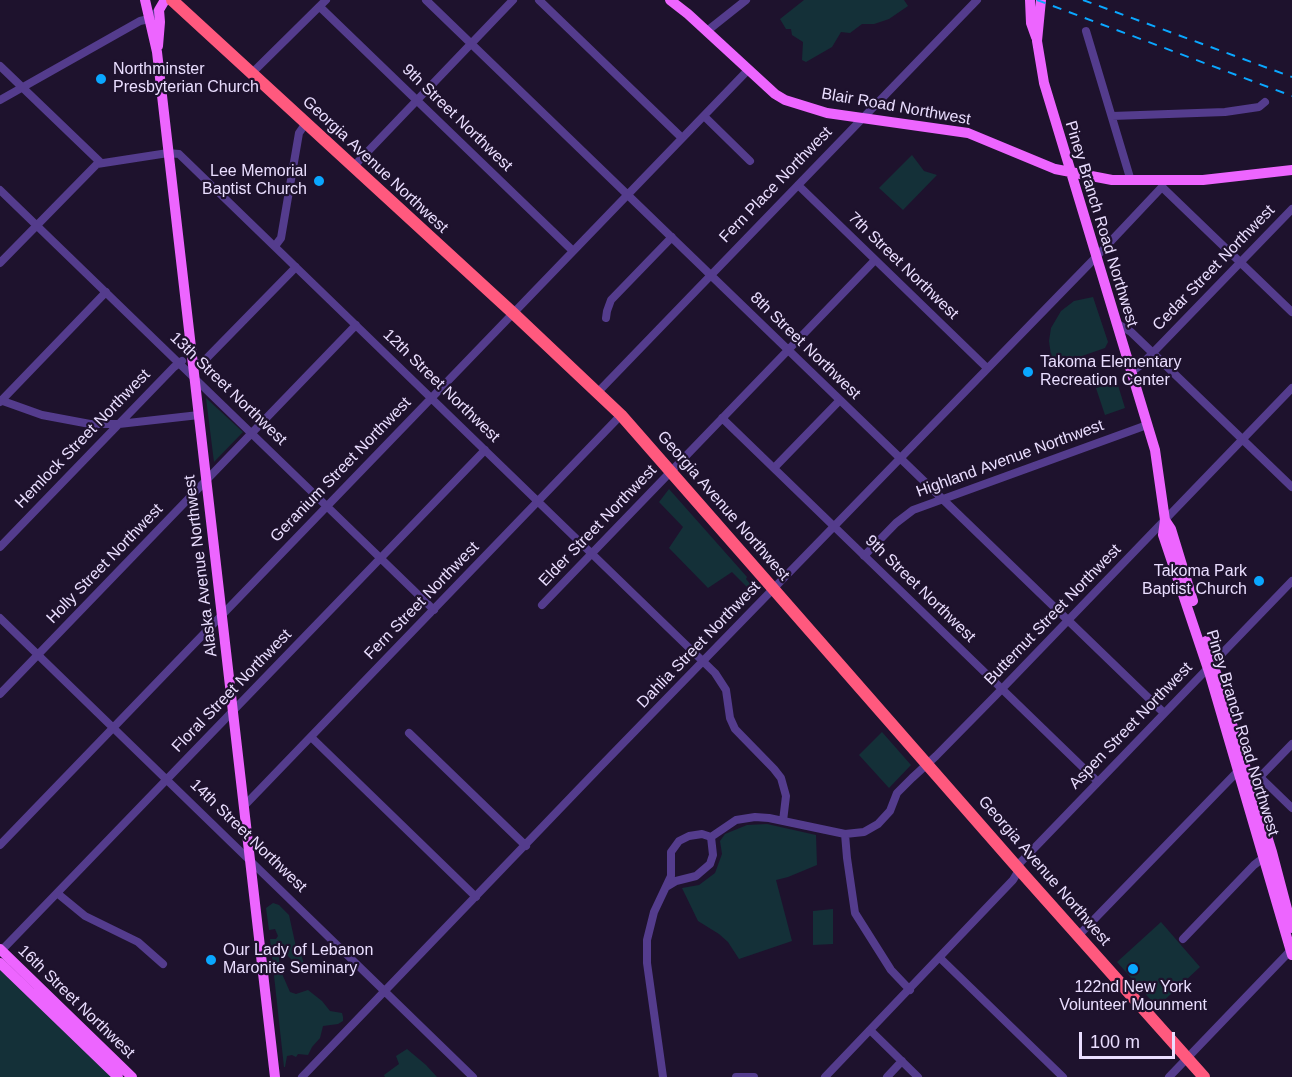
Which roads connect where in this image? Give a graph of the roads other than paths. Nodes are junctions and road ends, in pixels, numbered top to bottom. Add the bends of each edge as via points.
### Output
1 (172, 0) edge
2 (426, 0) edge
3 (513, 0) edge
4 (539, 0) edge
5 (670, 0) edge
6 (746, 0) edge
7 (977, 0) edge
8 (1030, 0) edge
9 (1041, 0) edge
10 (323, 3) edge
11 (152, 9) edge
12 (707, 31) junction
13 (1086, 31) dead end
14 (1037, 40) junction
15 (471, 44) junction
16 (0, 66) edge
17 (748, 70) junction
18 (252, 73) junction
19 (23, 88) junction
20 (0, 100) edge
21 (417, 100) junction
22 (1265, 102) dead end
23 (704, 116) junction
24 (1112, 116) junction
25 (862, 118) junction
26 (306, 123) junction
27 (682, 138) junction
28 (168, 153) junction
29 (750, 161) dead end
30 (100, 162) junction
31 (353, 167) junction
32 (1292, 170) edge
33 (1071, 173) junction
34 (1131, 181) junction
35 (1163, 184) junction
36 (798, 185) junction
37 (0, 190) edge
38 (628, 195) junction
39 (1292, 208) edge
40 (36, 225) junction
41 (672, 237) junction
42 (275, 246) junction
43 (573, 251) junction
44 (1096, 257) junction
45 (875, 260) junction
46 (0, 263) edge
47 (1243, 264) junction
48 (296, 267) junction
49 (711, 275) junction
50 (106, 292) junction
51 (1292, 312) edge
52 (513, 313) junction
53 (606, 318) dead end
54 (1116, 323) junction
55 (356, 325) junction
56 (788, 350) junction
57 (1153, 353) junction
58 (180, 362) junction
59 (193, 362) junction
60 (987, 368) junction
61 (1131, 372) junction
62 (195, 377) junction
63 (1292, 388) edge
64 (598, 392) junction
65 (432, 398) junction
66 (840, 400) junction
67 (0, 401) edge
68 (621, 415) junction
69 (199, 416) junction
70 (722, 418) junction
71 (119, 424) junction
72 (1147, 425) junction
73 (252, 433) junction
74 (1243, 440) junction
75 (485, 450) junction
76 (901, 459) junction
77 (774, 468) junction
78 (671, 471) junction
79 (206, 481) junction
80 (1292, 487) edge
81 (942, 499) junction
82 (539, 502) junction
83 (327, 506) junction
84 (1165, 520) junction
85 (835, 527) junction
86 (0, 547) edge
87 (592, 554) junction
88 (864, 556) junction
89 (381, 558) junction
90 (1292, 581) edge
91 (774, 589) junction
92 (542, 605) dead end
93 (434, 610) junction
94 (222, 615) junction
95 (0, 618) edge
96 (1067, 621) junction
97 (38, 655) junction
98 (703, 662) junction
99 (1211, 666) junction
100 (1002, 689) junction
101 (0, 694) edge
102 (233, 711) junction
103 (1164, 713) junction
104 (114, 727) junction
105 (409, 733) dead end
106 (311, 737) junction
107 (1292, 744) edge
108 (927, 763) junction
109 (1238, 771) junction
110 (1255, 778) junction
111 (167, 779) junction
112 (1098, 782) junction
113 (244, 806) junction
114 (1292, 808) edge
115 (783, 821) junction
116 (845, 834) junction
117 (711, 837) junction
118 (0, 845) edge
119 (526, 846) junction
120 (1268, 854) junction
121 (250, 858) junction
122 (1018, 868) junction
123 (670, 872) junction
124 (681, 880) junction
125 (666, 887) junction
126 (57, 893) junction
127 (477, 897) junction
128 (1292, 928) edge
129 (1078, 936) junction
130 (1183, 939) dead end
131 (0, 951) edge
132 (1291, 952) edge
133 (940, 958) junction
134 (0, 963) edge
135 (163, 964) dead end
136 (910, 990) junction
137 (386, 991) junction
138 (870, 1030) junction
139 (1187, 1058) junction
140 (902, 1061) junction
141 (118, 1077) edge
142 (132, 1077) edge
143 (275, 1077) edge
144 (302, 1077) edge
145 (473, 1077) edge
146 (663, 1077) edge
147 (736, 1077) edge
148 (754, 1077) edge
149 (825, 1077) edge
150 (887, 1077) edge
151 (918, 1077) edge
152 (1064, 1077) edge
153 (1169, 1077) edge
154 (1204, 1077) edge

1 - 18 highway, Georgia Avenue Northwest
2 - 15 street, 8th Street Northwest
3 - 15 street
4 - 27 street
5 - 12 main road, Blair Road Northwest
6 - 12 street
7 - 25 street, Fern Place Northwest
8 - 14 main road, Piney Branch Road Northwest
9 - 14 main road, Piney Branch Road Northwest
10 - 18 street
10 - 21 street, 9th Street Northwest
11 - 19 street
11 - 28 main road, Alaska Avenue Northwest via 160,22 157,52
12 - 17 main road, Blair Road Northwest
13 - 24 street
14 - 33 main road, Piney Branch Road Northwest via 1044,83
15 - 21 street
15 - 38 street, 8th Street Northwest
16 - 19 street
17 - 23 street, Geranium Street Northwest
17 - 25 main road, Blair Road Northwest via 781,98
18 - 26 highway, Georgia Avenue Northwest
19 - 20 street
19 - 30 street
21 - 31 street
21 - 43 street, 9th Street Northwest
22 - 24 street via 1259,107 1224,112
23 - 27 street, Geranium Street Northwest
23 - 29 street
24 - 34 street
25 - 33 main road, Blair Road Northwest via 968,133
25 - 36 street, Fern Place Northwest
26 - 31 highway, Georgia Avenue Northwest
26 - 42 street via 299,133 281,238
27 - 38 street, Geranium Street Northwest
28 - 30 street
28 - 42 street, 12th Street Northwest via 179,154
28 - 59 main road, Alaska Avenue Northwest
30 - 40 street
31 - 52 highway, Georgia Avenue Northwest
32 - 35 main road, Blair Road Northwest
33 - 34 main road, Blair Road Northwest
33 - 44 main road, Piney Branch Road Northwest
34 - 35 main road, Blair Road Northwest
35 - 44 street, Dahlia Street Northwest
35 - 47 street
36 - 45 street, 7th Street Northwest
36 - 49 street, Fern Place Northwest
37 - 40 street, 13th Street Northwest
38 - 41 street, 8th Street Northwest
38 - 43 street, Geranium Street Northwest
39 - 47 street, Cedar Street Northwest
40 - 46 street
40 - 50 street, 13th Street Northwest
41 - 49 street, 8th Street Northwest
41 - 53 street via 611,300
42 - 48 street, 12th Street Northwest
43 - 52 street, Geranium Street Northwest
44 - 54 main road, Piney Branch Road Northwest
44 - 60 street, Dahlia Street Northwest
45 - 56 street, Elder Street Northwest
45 - 60 street, 7th Street Northwest
47 - 51 street
47 - 57 street, Cedar Street Northwest
48 - 55 street, 12th Street Northwest
48 - 59 street via 203,362
49 - 56 street, 8th Street Northwest
49 - 64 street, Fern Place Northwest
50 - 58 street, 13th Street Northwest
50 - 67 street
52 - 64 highway, Georgia Avenue Northwest
52 - 65 street, Geranium Street Northwest
54 - 57 street
54 - 61 main road, Piney Branch Road Northwest
55 - 65 street, 12th Street Northwest
55 - 73 street, Holly Street Northwest
56 - 66 street, 8th Street Northwest
56 - 70 street, Elder Street Northwest
57 - 61 street, Cedar Street Northwest
57 - 74 street
58 - 59 street
58 - 62 street, 13th Street Northwest
58 - 71 street, Hemlock Street Northwest
59 - 62 main road, Alaska Avenue Northwest
60 - 76 street, Dahlia Street Northwest
61 - 72 main road, Piney Branch Road Northwest
62 - 69 main road, Alaska Avenue Northwest
62 - 73 street, 13th Street Northwest
63 - 74 street, Butternut Street Northwest
64 - 68 highway, Georgia Avenue Northwest
65 - 75 street, 12th Street Northwest
65 - 83 street, Geranium Street Northwest
66 - 76 street, 8th Street Northwest
66 - 77 street
67 - 71 street via 60,419
68 - 78 highway, Georgia Avenue Northwest
68 - 82 street, Fern Street Northwest
69 - 71 street
69 - 79 main road, Alaska Avenue Northwest
70 - 77 street, 9th Street Northwest
70 - 78 street, Elder Street Northwest
71 - 86 street, Hemlock Street Northwest
72 - 81 street, Highland Avenue Northwest
72 - 84 main road, Piney Branch Road Northwest via 1158,465
73 - 79 street, Holly Street Northwest
73 - 83 street, 13th Street Northwest
74 - 80 street
74 - 84 street, Butternut Street Northwest
75 - 82 street, 12th Street Northwest
75 - 89 street, Floral Street Northwest
76 - 81 street, 8th Street Northwest
76 - 85 street, Dahlia Street Northwest
77 - 85 street, 9th Street Northwest
78 - 87 street, Elder Street Northwest
78 - 91 highway, Georgia Avenue Northwest
79 - 94 main road, Alaska Avenue Northwest
79 - 97 street, Holly Street Northwest
81 - 88 street, Highland Avenue Northwest via 902,517
81 - 96 street, 8th Street Northwest
82 - 87 street, 12th Street Northwest
82 - 93 street, Fern Street Northwest
83 - 89 street, 13th Street Northwest
83 - 94 street, Geranium Street Northwest
84 - 96 street, Butternut Street Northwest
84 - 99 main road, Piney Branch Road Northwest
85 - 88 street, 9th Street Northwest
85 - 91 street, Dahlia Street Northwest
87 - 92 street, Elder Street Northwest
87 - 98 street, 12th Street Northwest
88 - 100 street, 9th Street Northwest
89 - 93 street, 13th Street Northwest
89 - 102 street, Floral Street Northwest
90 - 99 street, Aspen Street Northwest
91 - 98 street, Dahlia Street Northwest
91 - 108 highway, Georgia Avenue Northwest
93 - 106 street, Fern Street Northwest
94 - 102 main road, Alaska Avenue Northwest
94 - 104 street, Geranium Street Northwest
95 - 97 street, 14th Street Northwest
96 - 100 street, Butternut Street Northwest
96 - 103 street, 8th Street Northwest
97 - 101 street, Holly Street Northwest
97 - 104 street, 14th Street Northwest
98 - 115 street, 12th Street Northwest via 724,686 735,729 781,778 786,796
98 - 119 street, Dahlia Street Northwest
99 - 103 street, Aspen Street Northwest
99 - 109 main road, Piney Branch Road Northwest
99 - 110 main road, Piney Branch Road Northwest
100 - 108 street, Butternut Street Northwest
100 - 112 street, 9th Street Northwest
102 - 111 street, Floral Street Northwest
102 - 113 main road, Alaska Avenue Northwest
103 - 112 street, Aspen Street Northwest
104 - 111 street, 14th Street Northwest
104 - 118 street, Geranium Street Northwest
105 - 119 street
106 - 113 street, Fern Street Northwest
106 - 127 street
107 - 110 street
108 - 116 street, Butternut Street Northwest via 897,793 881,822 864,832
108 - 122 highway, Georgia Avenue Northwest
109 - 120 main road, Piney Branch Road Northwest
109 - 129 street
110 - 114 street
110 - 120 main road, Piney Branch Road Northwest
111 - 121 street, 14th Street Northwest
111 - 126 street, Floral Street Northwest
112 - 122 street, Aspen Street Northwest
113 - 121 main road, Alaska Avenue Northwest
115 - 116 street, Butternut Street Northwest
115 - 117 street, Butternut Street Northwest via 746,818 731,822
116 - 136 street via 855,913 891,970
117 - 123 street via 702,834 678,841 671,852
117 - 124 street via 710,864 696,876
119 - 127 street, Dahlia Street Northwest
120 - 128 main road, Piney Branch Road Northwest
120 - 130 street
120 - 132 main road, Piney Branch Road Northwest
121 - 137 street, 14th Street Northwest
121 - 143 main road, Alaska Avenue Northwest
122 - 129 highway, Georgia Avenue Northwest
122 - 133 street, Aspen Street Northwest via 1013,880
123 - 124 street
123 - 125 street
124 - 125 street
125 - 146 street via 654,912 646,946
126 - 131 street, Floral Street Northwest
126 - 135 street via 85,916 138,942
127 - 137 street, Dahlia Street Northwest
129 - 139 highway, Georgia Avenue Northwest
131 - 142 main road, 16th Street Northwest
132 - 139 street
133 - 136 street, Aspen Street Northwest
133 - 152 street
134 - 141 main road, 16th Street Northwest
136 - 138 street, Aspen Street Northwest
137 - 144 street, Dahlia Street Northwest
137 - 145 street, 14th Street Northwest
138 - 140 street
138 - 149 street, Aspen Street Northwest
139 - 153 street
139 - 154 highway, Georgia Avenue Northwest
140 - 150 street
140 - 151 street
147 - 148 street

